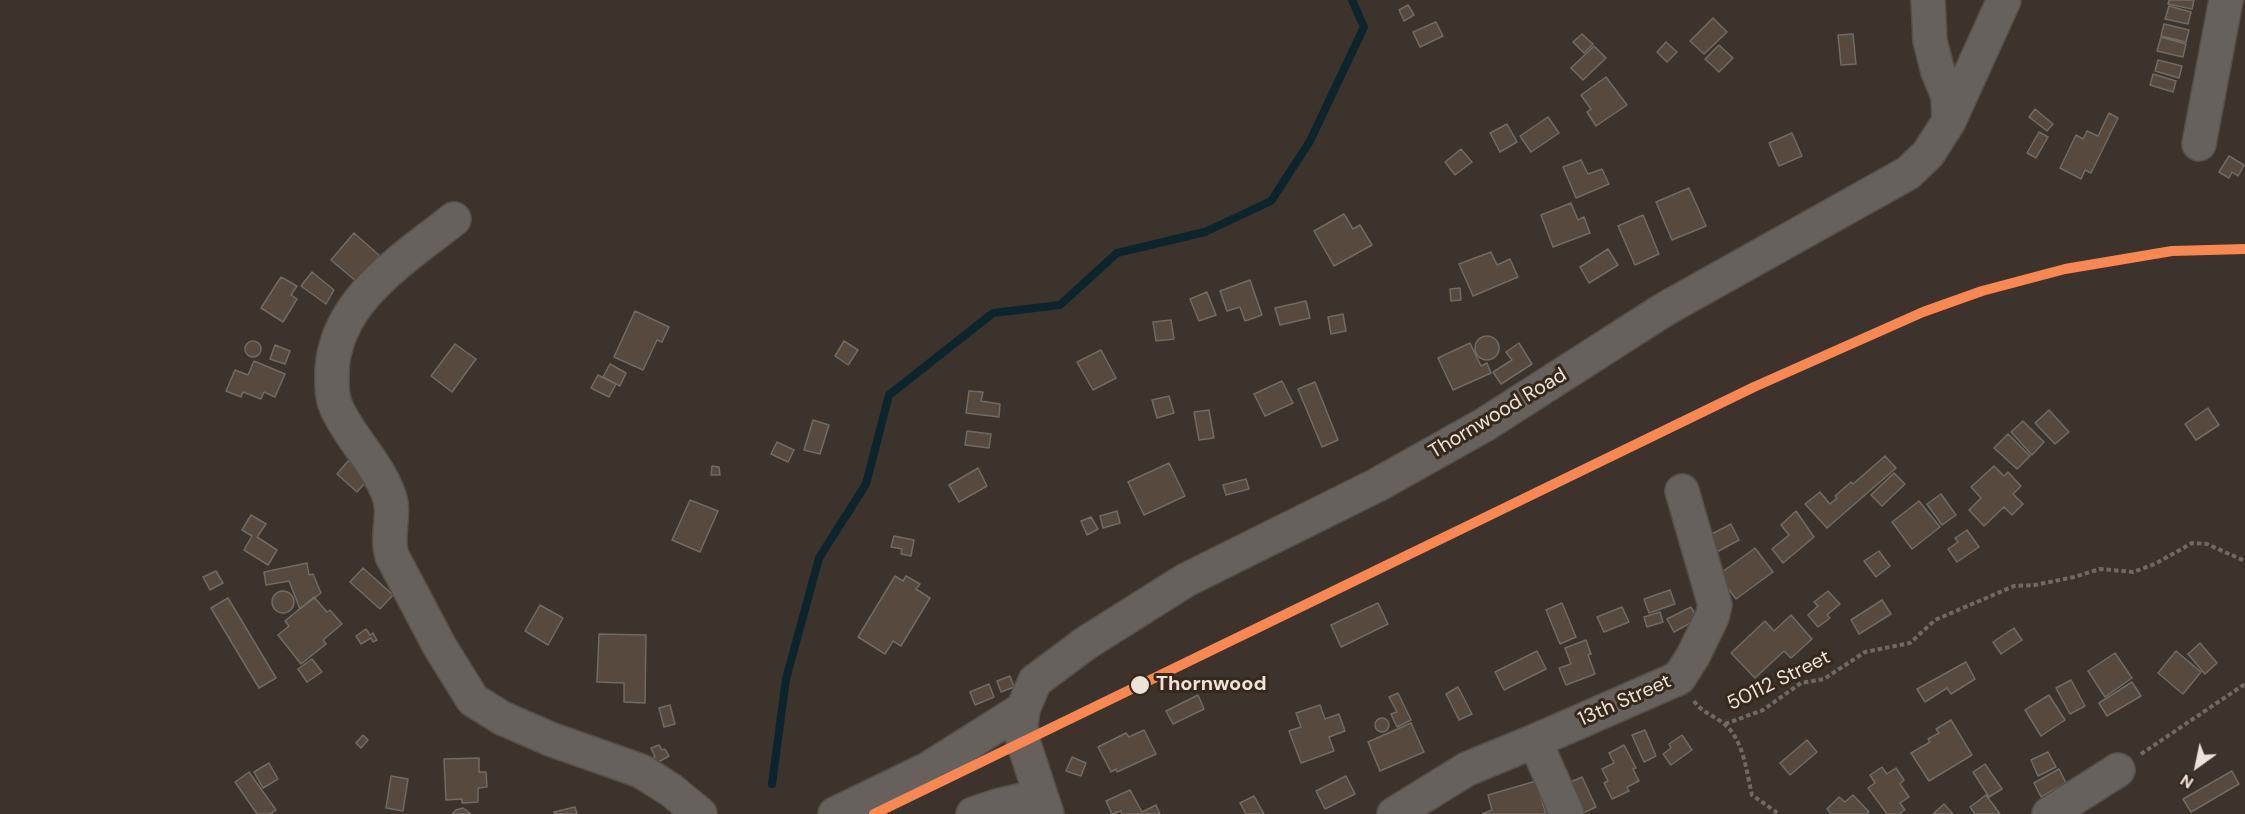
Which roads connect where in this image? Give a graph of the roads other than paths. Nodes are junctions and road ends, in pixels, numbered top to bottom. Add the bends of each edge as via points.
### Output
1 (1928, 0) edge
2 (2004, 0) edge
3 (2226, 0) edge
4 (1949, 121) junction
5 (2199, 144) dead end
6 (454, 219) dead end
7 (1682, 491) dead end
8 (1023, 709) junction
9 (1536, 741) junction
10 (2118, 770) road end
11 (1044, 805) edge
12 (700, 814) edge
13 (835, 814) edge
14 (973, 814) edge
15 (1394, 814) edge
16 (1567, 814) edge
17 (2049, 814) edge

1 - 4 street via 1930,41 1948,96
2 - 4 street, Thornwood Road
3 - 5 street
4 - 8 street, Thornwood Road via 1928,154 1908,173 1665,309 1484,425 1377,485 1186,580 1086,643 1035,681
6 - 12 street via 374,283 341,327 333,355 332,392 337,411 367,453 389,494 393,508 388,544 392,556 473,700 550,739 641,771
7 - 9 street, 13th Street via 1715,605 1693,656 1679,678
8 - 11 street, Thornwood Road via 1023,741
8 - 13 street via 928,769
9 - 15 street, 13th Street via 1467,769
9 - 16 street
10 - 17 street
11 - 14 street via 1000,805

